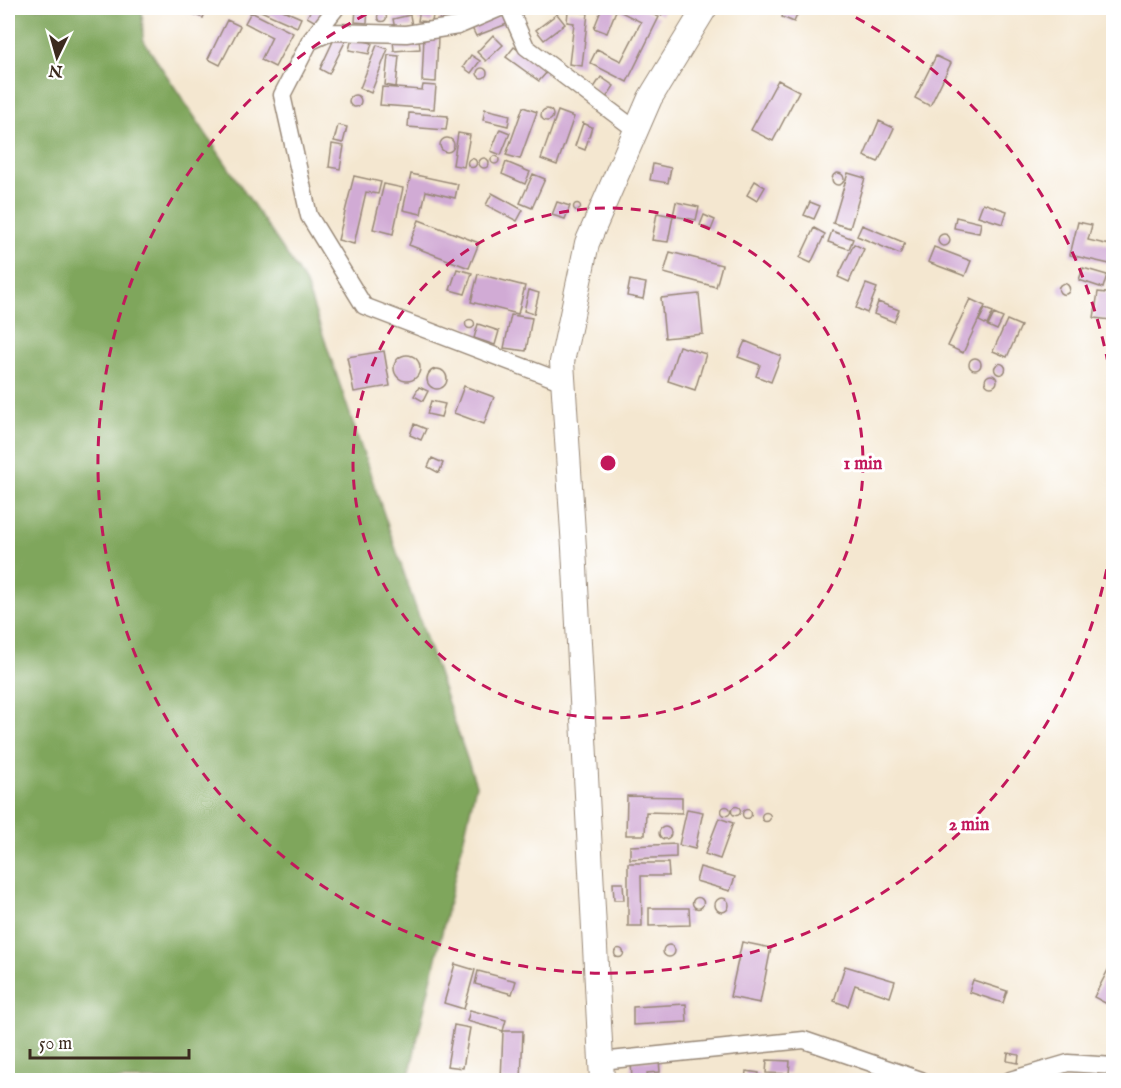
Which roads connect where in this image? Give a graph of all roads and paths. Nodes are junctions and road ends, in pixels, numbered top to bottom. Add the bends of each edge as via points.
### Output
1 (336, 8) edge
2 (500, 8) edge
3 (509, 8) edge
4 (705, 8) edge
5 (310, 41) junction
6 (636, 130) junction
7 (563, 382) junction
8 (1113, 1066) edge
9 (602, 1071) edge
10 (921, 1080) edge
11 (1010, 1080) edge

1 - 5 street
2 - 5 street via 458,26 406,34 331,32
3 - 6 street via 526,47
4 - 6 main road via 650,98
5 - 7 street via 282,95 309,216 364,306
6 - 7 main road via 587,243 562,362
7 - 9 main road
8 - 11 street via 1068,1063
9 - 10 street via 804,1040

